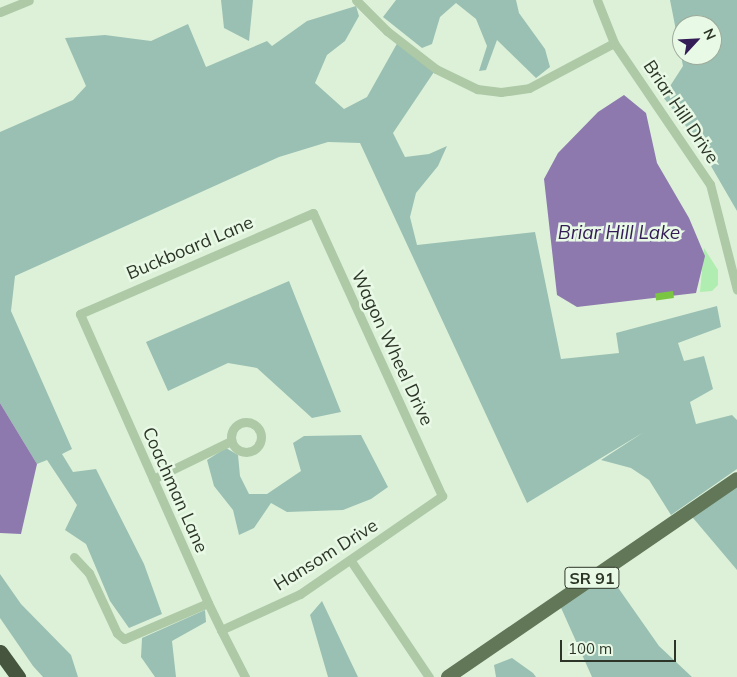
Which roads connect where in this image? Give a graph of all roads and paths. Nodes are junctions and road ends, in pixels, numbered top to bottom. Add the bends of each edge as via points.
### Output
1 (29, 0) edge
2 (356, 0) edge
3 (597, 0) edge
4 (0, 12) edge
5 (614, 43) junction
6 (313, 213) joint
7 (737, 290) edge
8 (80, 314) joint
9 (231, 441) dead end
10 (153, 479) junction
11 (737, 479) edge
12 (442, 496) joint
13 (74, 557) dead end
14 (351, 561) junction
15 (208, 602) junction
16 (220, 630) junction
17 (0, 652) edge
18 (18, 677) edge
19 (245, 677) edge
20 (429, 677) edge
21 (448, 677) edge

1 - 4 street
2 - 5 street via 387,31 436,69 477,90 501,92 529,88
3 - 5 street, Briar Hill Drive
5 - 7 street, Briar Hill Drive via 710,184
6 - 8 street, Buckboard Lane
6 - 12 street, Wagon Wheel Drive
8 - 10 street, Coachman Lane
9 - 10 street
10 - 15 street, Coachman Lane
11 - 21 main road, SR 91
12 - 14 street, Hansom Drive
13 - 15 street via 88,573 117,633 124,639
14 - 16 street, Hansom Drive via 300,594
14 - 20 street
15 - 16 street, Coachman Lane
16 - 19 street, Coachman Lane
17 - 18 highway

